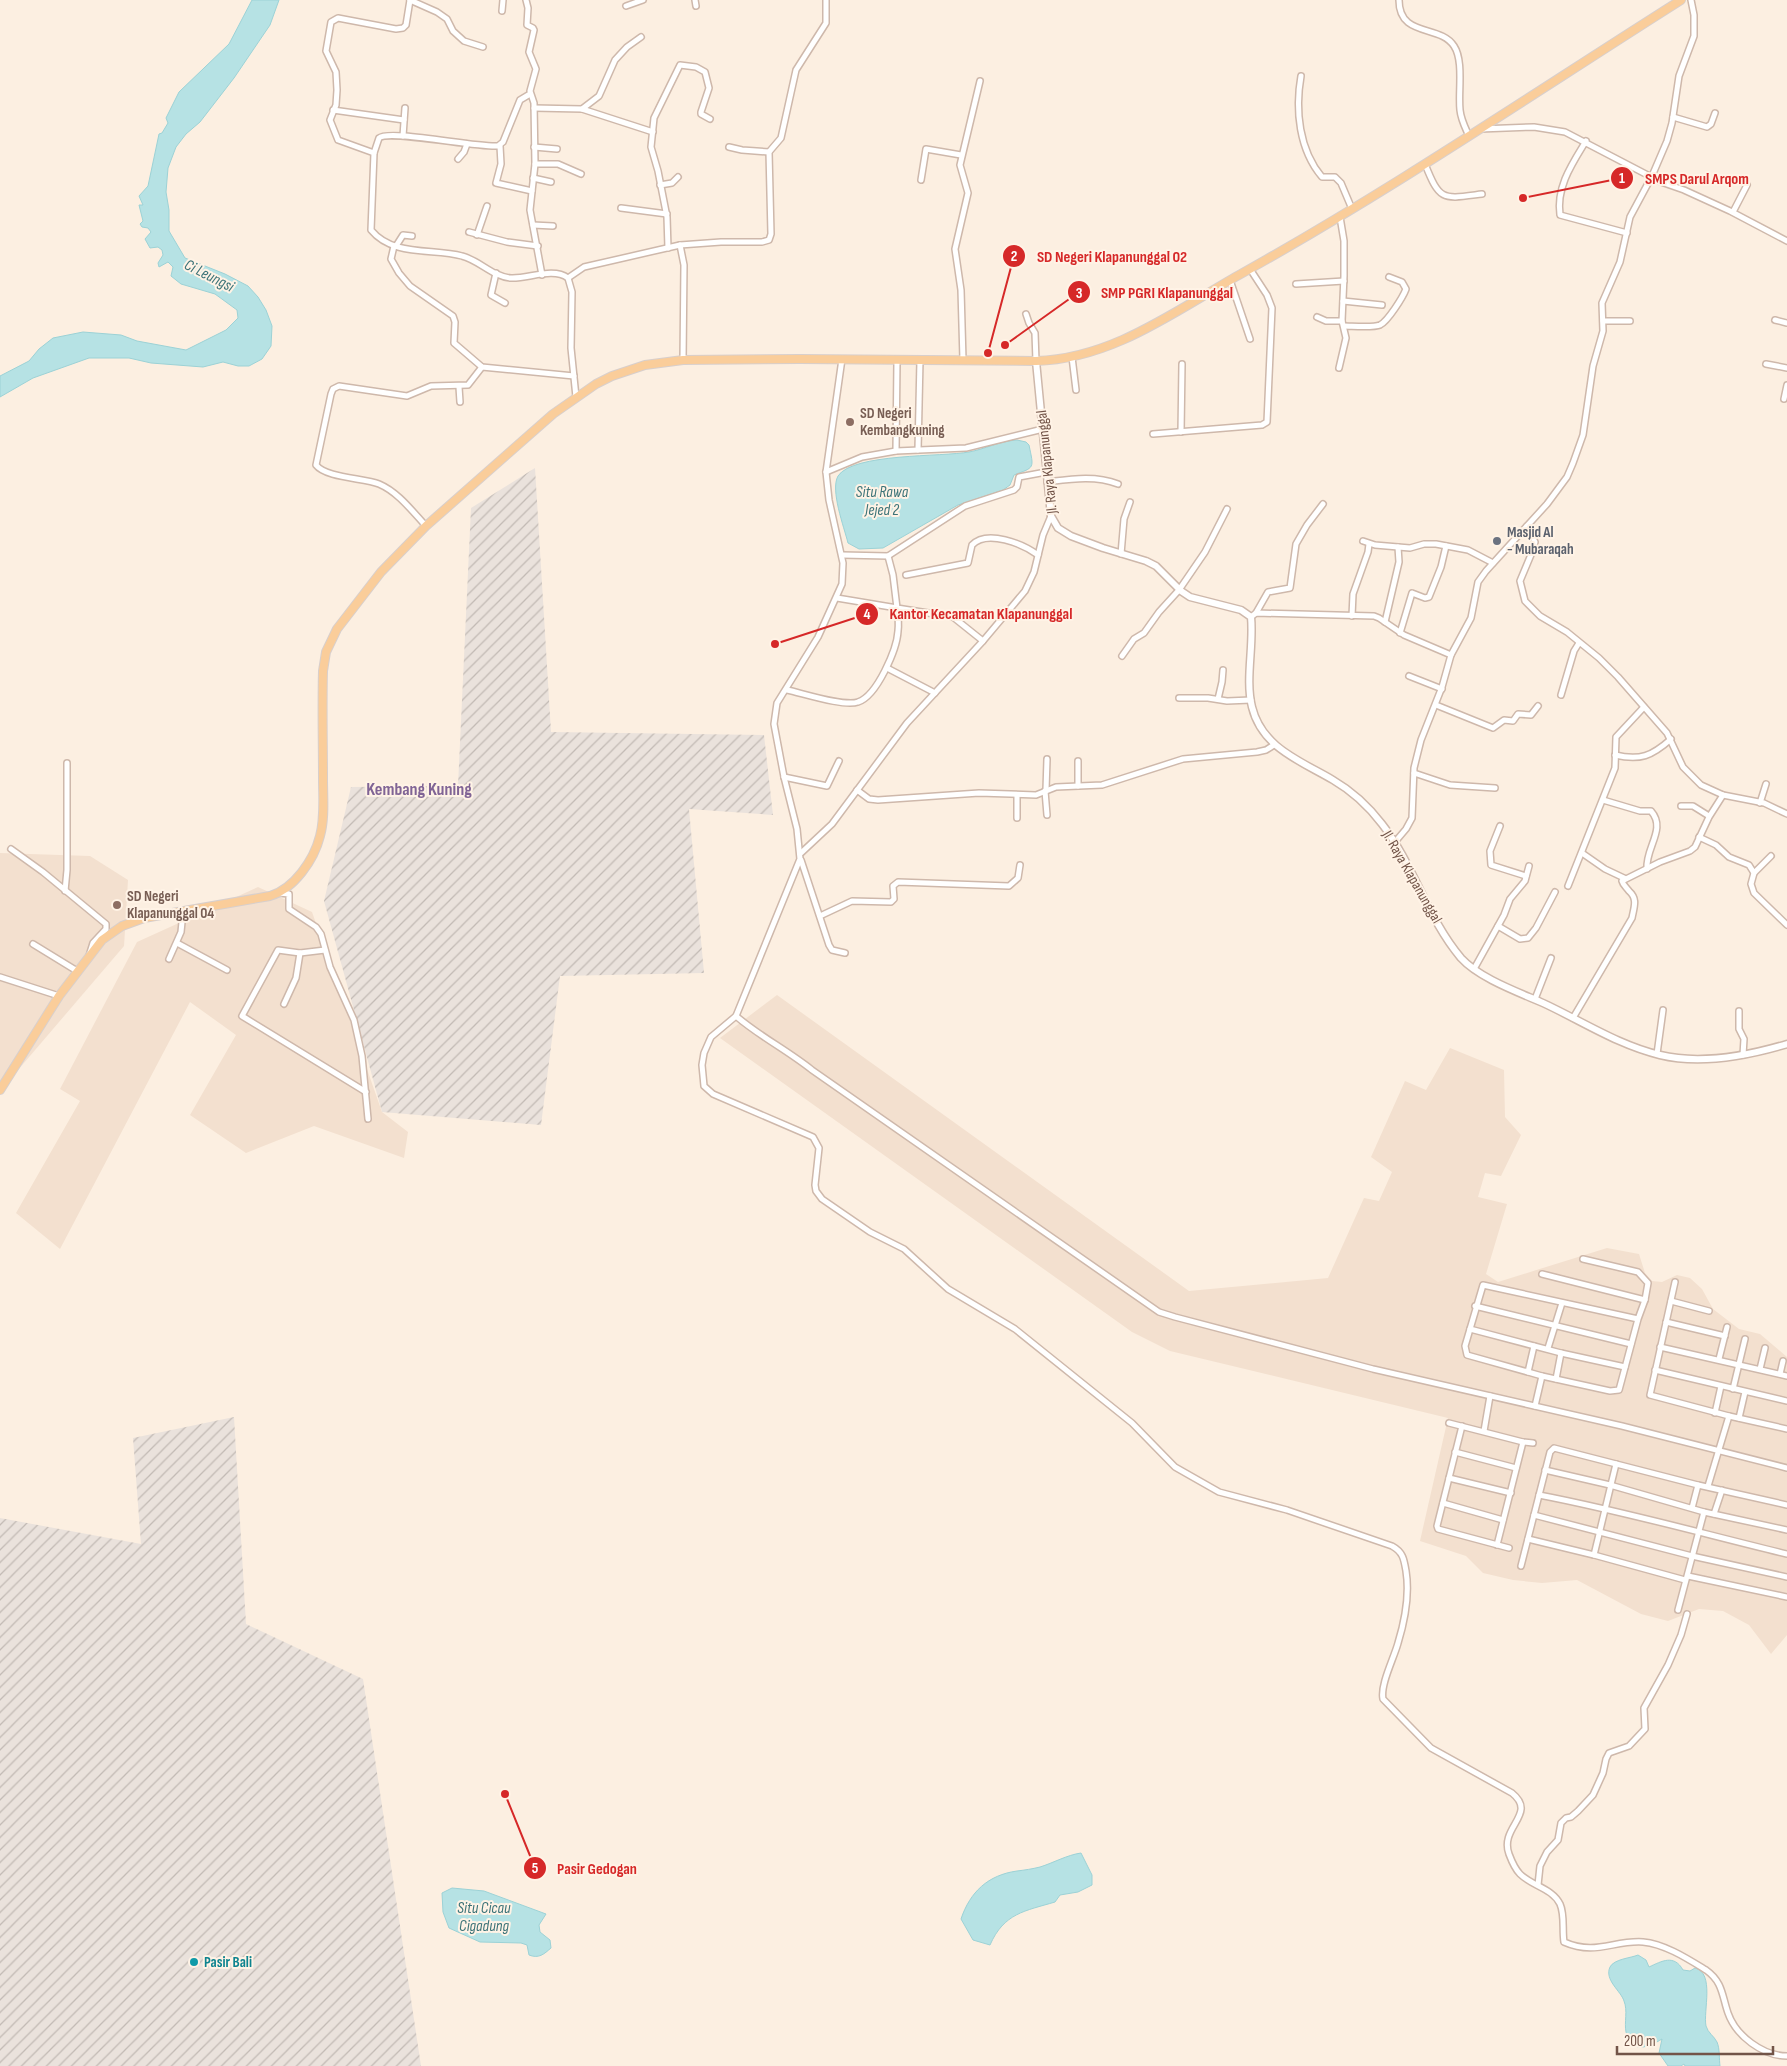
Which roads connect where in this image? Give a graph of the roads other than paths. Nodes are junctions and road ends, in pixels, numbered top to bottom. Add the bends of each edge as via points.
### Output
1 (410, 0) edge
2 (503, 0) edge
3 (526, 0) edge
4 (644, 0) edge
5 (695, 0) edge
6 (826, 0) edge
7 (1399, 0) edge
8 (1681, 0) edge
9 (1691, 0) edge
10 (626, 6) dead end
11 (696, 6) dead end
12 (502, 11) dead end
13 (641, 37) dead end
14 (483, 47) dead end
15 (1301, 76) dead end
16 (980, 81) dead end
17 (530, 94) junction
18 (406, 108) dead end
19 (534, 108) junction
20 (582, 108) junction
21 (333, 110) junction
22 (1716, 113) dead end
23 (1673, 118) junction
24 (710, 119) dead end
25 (404, 120) junction
26 (1480, 129) junction
27 (653, 132) junction
28 (403, 136) junction
29 (1469, 136) junction
30 (1586, 141) junction
31 (467, 144) junction
32 (500, 146) junction
33 (534, 147) junction
34 (729, 147) dead end
35 (557, 149) dead end
36 (769, 152) junction
37 (374, 153) junction
38 (962, 155) junction
39 (458, 160) dead end
40 (535, 164) junction
41 (1425, 164) junction
42 (580, 174) dead end
43 (1652, 176) junction
44 (678, 177) dead end
45 (534, 178) junction
46 (922, 180) dead end
47 (551, 182) dead end
48 (660, 185) junction
49 (1747, 186) dead end
50 (532, 191) junction
51 (1482, 194) dead end
52 (487, 206) dead end
53 (622, 208) dead end
54 (1352, 209) junction
55 (1733, 212) junction
56 (667, 214) junction
57 (1340, 217) junction
58 (533, 225) junction
59 (553, 226) dead end
60 (469, 232) dead end
61 (1627, 233) junction
62 (477, 235) junction
63 (412, 236) dead end
64 (1787, 241) edge
65 (680, 245) junction
66 (395, 246) junction
67 (538, 246) junction
68 (668, 248) junction
69 (1250, 269) junction
70 (496, 273) junction
71 (542, 275) junction
72 (1389, 277) dead end
73 (568, 278) junction
74 (1230, 280) junction
75 (1344, 282) junction
76 (1296, 284) dead end
77 (1343, 301) junction
78 (505, 303) dead end
79 (1382, 305) dead end
80 (1026, 314) dead end
81 (1317, 317) dead end
82 (1775, 320) dead end
83 (1603, 321) junction
84 (1630, 321) dead end
85 (1343, 323) junction
86 (1787, 323) edge
87 (1250, 339) dead end
88 (1072, 357) junction
89 (842, 359) junction
90 (684, 360) junction
91 (920, 360) junction
92 (963, 360) junction
93 (897, 361) junction
94 (1036, 361) junction
95 (1182, 364) dead end
96 (1766, 364) dead end
97 (482, 366) junction
98 (1339, 368) dead end
99 (1787, 368) edge
100 (574, 376) junction
101 (1787, 385) edge
102 (460, 387) junction
103 (1076, 390) dead end
104 (576, 397) junction
105 (1784, 399) dead end
106 (460, 402) dead end
107 (1042, 429) junction
108 (1181, 432) junction
109 (1153, 434) dead end
110 (918, 450) junction
111 (896, 451) junction
112 (826, 472) junction
113 (1046, 472) junction
114 (1047, 482) junction
115 (1118, 484) dead end
116 (1130, 502) dead end
117 (1323, 504) dead end
118 (1227, 509) dead end
119 (1051, 516) junction
120 (426, 526) junction
121 (1527, 526) junction
122 (1446, 546) junction
123 (1398, 547) junction
124 (1121, 554) junction
125 (842, 555) junction
126 (1038, 555) junction
127 (888, 556) junction
128 (1493, 563) junction
129 (906, 575) dead end
130 (1180, 590) junction
131 (837, 598) junction
132 (897, 608) junction
133 (1254, 615) junction
134 (1352, 616) junction
135 (1385, 622) junction
136 (1400, 633) junction
137 (983, 641) junction
138 (1579, 643) junction
139 (1451, 655) junction
140 (1122, 656) dead end
141 (887, 668) junction
142 (1223, 670) dead end
143 (1409, 676) dead end
144 (1442, 689) junction
145 (786, 690) junction
146 (935, 693) junction
147 (1562, 695) dead end
148 (1179, 698) dead end
149 (1218, 700) junction
150 (1251, 700) junction
151 (1436, 705) junction
152 (1538, 706) dead end
153 (1644, 707) junction
154 (1671, 739) junction
155 (1274, 745) junction
156 (1615, 755) junction
157 (1047, 759) dead end
158 (839, 761) dead end
159 (1078, 761) dead end
160 (67, 763) dead end
161 (1414, 773) junction
162 (784, 777) junction
163 (1766, 784) dead end
164 (1078, 786) junction
165 (1495, 788) dead end
166 (857, 790) junction
167 (1046, 791) junction
168 (1017, 795) junction
169 (1723, 795) junction
170 (1603, 800) junction
171 (1760, 802) junction
172 (1680, 806) dead end
173 (1787, 814) edge
174 (1047, 815) dead end
175 (1710, 816) junction
176 (1017, 818) dead end
177 (1500, 826) dead end
178 (1699, 837) junction
179 (1395, 842) junction
180 (11, 849) dead end
181 (1582, 853) junction
182 (800, 856) junction
183 (1771, 856) dead end
184 (1020, 865) dead end
185 (1529, 866) dead end
186 (1647, 869) junction
187 (1754, 873) junction
188 (1526, 876) junction
189 (1624, 878) junction
190 (1568, 886) dead end
191 (64, 891) junction
192 (1555, 892) dead end
193 (279, 893) junction
194 (183, 912) junction
195 (820, 916) junction
196 (1787, 925) edge
197 (1498, 926) junction
198 (177, 943) junction
199 (33, 944) dead end
200 (325, 950) junction
201 (845, 953) dead end
202 (300, 954) junction
203 (89, 957) junction
204 (1551, 958) dead end
205 (169, 960) dead end
206 (1474, 969) junction
207 (227, 970) dead end
208 (77, 971) junction
209 (0, 977) edge
210 (59, 996) junction
211 (1535, 999) junction
212 (284, 1004) dead end
213 (1663, 1010) dead end
214 (1738, 1011) dead end
215 (736, 1016) junction
216 (1572, 1018) junction
217 (1787, 1044) edge
218 (1657, 1054) junction
219 (1743, 1056) junction
220 (0, 1090) edge
221 (366, 1092) junction
222 (368, 1119) dead end
223 (1583, 1259) dead end
224 (1542, 1274) dead end
225 (1675, 1282) dead end
226 (1645, 1300) junction
227 (1671, 1302) junction
228 (1562, 1303) junction
229 (1476, 1306) junction
230 (1709, 1311) dead end
231 (1638, 1320) junction
232 (1666, 1322) junction
233 (1555, 1326) junction
234 (1727, 1327) dead end
235 (1470, 1329) junction
236 (1725, 1336) junction
237 (1746, 1339) dead end
238 (1631, 1344) junction
239 (1534, 1346) junction
240 (1660, 1347) junction
241 (1548, 1348) junction
242 (1765, 1348) dead end
243 (1561, 1353) junction
244 (1718, 1359) junction
245 (1783, 1361) dead end
246 (1739, 1364) junction
247 (1625, 1368) junction
248 (1760, 1369) junction
249 (1655, 1370) junction
250 (1528, 1372) junction
251 (1780, 1374) junction
252 (1542, 1376) junction
253 (1787, 1376) edge
254 (1556, 1379) junction
255 (1721, 1386) junction
256 (1733, 1389) junction
257 (1745, 1392) junction
258 (1490, 1396) junction
259 (1787, 1401) edge
260 (1535, 1406) junction
261 (1715, 1413) junction
262 (1729, 1416) junction
263 (1739, 1418) junction
264 (1449, 1423) dead end
265 (1462, 1426) junction
266 (1787, 1429) edge
267 (1484, 1431) junction
268 (1523, 1442) junction
269 (1533, 1443) dead end
270 (1455, 1452) junction
271 (1719, 1452) junction
272 (1616, 1464) junction
273 (1516, 1468) junction
274 (1787, 1468) edge
275 (1545, 1470) junction
276 (1449, 1478) junction
277 (1610, 1485) junction
278 (1698, 1485) junction
279 (1708, 1486) junction
280 (1722, 1490) junction
281 (1510, 1493) junction
282 (1539, 1495) junction
283 (1443, 1503) junction
284 (1787, 1505) edge
285 (1605, 1508) junction
286 (1692, 1508) junction
287 (1704, 1512) junction
288 (1714, 1514) junction
289 (1534, 1515) junction
290 (1504, 1520) junction
291 (1787, 1530) edge
292 (1600, 1531) junction
293 (1698, 1533) junction
294 (1528, 1539) junction
295 (1497, 1545) junction
296 (1509, 1548) dead end
297 (1787, 1554) edge
298 (1594, 1555) junction
299 (1692, 1556) junction
300 (1520, 1566) dead end
301 (1686, 1578) junction
302 (1787, 1578) edge
303 (1787, 1598) edge
304 (1678, 1610) dead end
305 (1687, 1614) dead end
306 (1538, 1885) junction
307 (1787, 2056) edge

1 - 14 street via 447,19 453,31 464,41
1 - 21 street via 406,25 400,30 338,18 331,22 326,47 336,72
2 - 12 street
3 - 17 street via 527,25 534,30 529,52 536,68
4 - 10 street
5 - 11 street
6 - 36 street via 826,23 796,70 781,138
7 - 29 street via 1400,12 1407,21 1454,46 1461,117
8 - 26 main road
9 - 23 street via 1694,36 1679,76
13 - 20 street via 615,60 599,96
15 - 54 street via 1298,100 1305,147 1322,177 1335,177 1341,183
16 - 38 street
17 - 19 street
17 - 32 street via 520,100
18 - 25 street
19 - 20 street
19 - 33 street
20 - 27 street
21 - 25 street
21 - 37 street via 330,120 338,140
22 - 23 street via 1707,127
23 - 43 street
24 - 27 street via 701,114 709,88 705,72 696,66 680,65 654,118
25 - 28 street
26 - 29 main road
26 - 30 street via 1534,127 1564,132
27 - 48 street via 651,147
28 - 31 street
28 - 37 street via 380,136
29 - 41 main road
30 - 43 street
30 - 61 street via 1564,177 1560,215
31 - 32 street
31 - 39 street
32 - 50 street via 497,184
33 - 35 street
33 - 40 street
34 - 36 street
36 - 65 street via 769,240
37 - 66 street via 371,230
38 - 46 street via 926,149
38 - 92 street via 960,170 968,193 955,249 961,290
40 - 42 street via 558,164
40 - 45 street
41 - 51 street via 1434,188 1442,195 1455,198
41 - 54 main road
43 - 55 street
43 - 61 street via 1630,217
44 - 48 street via 672,183
45 - 47 street
45 - 50 street
48 - 56 street
49 - 55 street
50 - 58 street via 530,210
52 - 62 street
53 - 56 street
54 - 57 main road
55 - 64 street
56 - 68 street
57 - 69 main road
57 - 75 street via 1344,240
58 - 59 street
58 - 67 street
60 - 62 street
61 - 83 street via 1620,262 1602,303
62 - 67 street
63 - 66 street via 403,236
65 - 68 street
65 - 90 street via 684,264
66 - 70 street via 463,256
66 - 97 street via 391,259 398,273 416,290 451,313 456,322 454,343
67 - 71 street
68 - 73 street via 584,267
69 - 74 main road
69 - 108 street via 1268,295 1272,308 1267,422
70 - 71 street via 512,278
70 - 78 street via 491,295
71 - 73 street
72 - 85 street via 1402,282 1406,289 1382,323 1376,326
73 - 100 street via 572,292
74 - 87 street
74 - 88 main road via 1116,343
75 - 76 street
75 - 77 street
77 - 79 street
77 - 85 street
80 - 94 street via 1035,333
81 - 85 street
82 - 86 street
83 - 84 street
83 - 121 street via 1592,366 1583,435 1573,463 1567,477
85 - 98 street via 1346,338
88 - 94 main road
88 - 103 street
89 - 90 main road
89 - 93 main road
89 - 112 street
90 - 104 main road via 627,370
91 - 92 main road
91 - 93 main road
91 - 110 street
92 - 94 main road
93 - 111 street
94 - 107 street, Jl. Raya Klapanunggal
95 - 108 street
96 - 99 street
97 - 100 street
97 - 102 street via 468,385
100 - 104 street
101 - 105 street
102 - 106 street
102 - 120 street via 431,386 404,396 339,386 331,394 316,465 323,470 384,487
104 - 120 main road
107 - 110 street via 966,448
107 - 113 street, Jl. Raya Klapanunggal
108 - 109 street
110 - 111 street
111 - 112 street via 862,457
112 - 125 street
113 - 114 street, Jl. Raya Klapanunggal
113 - 127 street via 1019,477 1014,490 965,506
114 - 115 street via 1092,478
114 - 119 street, Jl. Raya Klapanunggal
116 - 124 street via 1124,519
117 - 133 street via 1296,544 1290,588 1268,592
118 - 130 street
119 - 124 street, Jl. Raya Klapanunggal via 1058,528 1071,536
119 - 126 street
120 - 193 main road via 380,572 337,629 326,652 320,836 306,865
121 - 128 street
121 - 138 street via 1535,542 1520,581 1525,601 1540,616
122 - 123 street via 1427,543 1410,548
122 - 128 street via 1474,552
122 - 136 street via 1428,598 1412,593
123 - 134 street via 1366,542 1368,552 1353,594
123 - 135 street via 1399,562
124 - 130 street, Jl. Raya Klapanunggal via 1156,566
125 - 127 street
125 - 131 street via 843,575
126 - 129 street via 1013,542 1000,539 979,541 972,545 968,564
126 - 137 street via 1025,590
127 - 132 street
128 - 139 street via 1478,582 1471,618
130 - 133 street, Jl. Raya Klapanunggal via 1200,601
130 - 140 street
131 - 132 street
131 - 145 street
132 - 137 street via 953,617
132 - 141 street via 898,632
133 - 134 street
133 - 150 street, Jl. Raya Klapanunggal
134 - 135 street via 1374,616
135 - 136 street
136 - 139 street
137 - 146 street
138 - 147 street via 1572,656
138 - 153 street via 1599,658
139 - 144 street
141 - 145 street via 863,700 857,702 828,700
141 - 146 street
142 - 149 street
143 - 144 street
144 - 151 street
145 - 162 street via 774,715
146 - 166 street via 907,723
148 - 149 street
149 - 150 street
150 - 155 street, Jl. Raya Klapanunggal via 1257,720
151 - 152 street via 1493,728 1504,720 1513,721 1518,714 1531,715
151 - 161 street via 1419,745
153 - 154 street
153 - 156 street via 1616,737
154 - 156 street via 1646,756 1634,759
154 - 169 street via 1688,773 1707,789
155 - 164 street via 1256,752 1183,759 1102,785
155 - 179 street, Jl. Raya Klapanunggal via 1358,798
156 - 170 street via 1615,768
157 - 167 street
158 - 162 street via 826,787
159 - 164 street
160 - 191 street via 67,870
161 - 165 street via 1450,785
161 - 179 street via 1412,818
162 - 182 street
163 - 171 street
164 - 167 street
166 - 168 street via 873,800 979,793
166 - 182 street via 832,824
167 - 168 street via 1036,795
167 - 174 street
168 - 176 street
169 - 171 street
169 - 175 street
170 - 181 street
170 - 186 street via 1651,811 1655,815 1658,826 1648,854
171 - 173 street
172 - 175 street via 1693,806
175 - 178 street
177 - 188 street via 1490,850 1491,866
178 - 186 street via 1690,851
178 - 187 street via 1716,845 1729,857 1749,865
179 - 206 street, Jl. Raya Klapanunggal via 1455,951
180 - 191 street
181 - 189 street
181 - 190 street
182 - 195 street
182 - 215 street
183 - 187 street
184 - 195 street via 1018,878 1009,886 898,882 893,886 894,899 891,902 852,902
185 - 188 street
186 - 189 street
187 - 196 street via 1754,893
188 - 197 street
189 - 216 street via 1623,884 1635,900 1632,918
191 - 203 street via 106,924 106,929 93,943
192 - 197 street via 1528,938 1520,940
193 - 194 main road
193 - 200 street via 288,894 288,909 319,930
194 - 198 street
194 - 203 main road via 144,918 122,926 102,940
195 - 201 street via 832,950
197 - 206 street
198 - 205 street
198 - 207 street
199 - 208 street
200 - 202 street
200 - 221 street via 357,1028
202 - 212 street via 296,978
202 - 221 street via 278,950 242,1016
203 - 208 main road
204 - 211 street
206 - 211 street, Jl. Raya Klapanunggal
208 - 210 main road
209 - 210 street
210 - 220 main road
211 - 216 street, Jl. Raya Klapanunggal
213 - 218 street
214 - 219 street via 1744,1038
215 - 258 street via 1159,1312 1361,1366
215 - 306 street via 711,1037 702,1065 704,1086 713,1094 813,1137 819,1148 815,1185 822,1199 870,1232 904,1249 948,1289 1021,1334 1118,1412 1185,1474 1219,1492 1287,1510 1400,1551 1408,1581 1407,1602 1383,1699 1431,1748 1516,1796 1521,1811 1506,1842 1519,1873
216 - 218 street, Jl. Raya Klapanunggal
217 - 219 street, Jl. Raya Klapanunggal
218 - 219 street, Jl. Raya Klapanunggal via 1688,1058
221 - 222 street
223 - 226 street via 1640,1272 1648,1284
224 - 226 street
225 - 227 street
226 - 231 street
227 - 230 street
227 - 232 street
228 - 229 street via 1484,1285
228 - 231 street
228 - 233 street
229 - 233 street
229 - 235 street
231 - 238 street
232 - 236 street
232 - 240 street
233 - 238 street
233 - 241 street
234 - 236 street
235 - 239 street
235 - 250 street via 1465,1349 1467,1355
236 - 244 street
237 - 246 street
238 - 247 street
239 - 241 street
239 - 250 street
240 - 244 street
240 - 249 street
241 - 243 street
242 - 248 street
243 - 247 street
243 - 254 street
244 - 246 street
245 - 251 street
246 - 248 street
246 - 256 street
247 - 254 street via 1621,1389 1617,1391
248 - 251 street
249 - 255 street
249 - 261 street via 1650,1396
250 - 252 street
251 - 253 street
252 - 254 street
252 - 260 street
255 - 256 street
255 - 261 street
256 - 257 street
257 - 259 street
257 - 263 street
258 - 260 street
258 - 267 street
260 - 271 street
261 - 262 street
262 - 263 street
262 - 271 street
263 - 266 street
264 - 265 street
265 - 267 street
265 - 270 street
267 - 268 street
268 - 269 street
268 - 273 street
270 - 273 street
270 - 276 street
271 - 274 street
271 - 279 street
272 - 275 street via 1554,1448
272 - 277 street
272 - 278 street
273 - 281 street
275 - 277 street
275 - 282 street
276 - 281 street
276 - 283 street
277 - 285 street
277 - 286 street
278 - 279 street
278 - 286 street
279 - 280 street
280 - 284 street
280 - 288 street
281 - 290 street
282 - 285 street
282 - 289 street
283 - 290 street
283 - 295 street via 1438,1529
285 - 292 street
285 - 293 street
286 - 287 street
287 - 288 street
287 - 293 street
288 - 291 street
289 - 292 street
289 - 294 street
290 - 295 street
292 - 298 street
292 - 299 street
293 - 297 street
293 - 299 street
294 - 298 street
294 - 300 street
295 - 296 street
298 - 301 street
299 - 301 street
299 - 302 street
301 - 303 street
301 - 304 street
305 - 306 street via 1682,1635 1644,1708 1645,1729 1629,1746 1609,1753 1593,1795 1561,1823 1558,1840 1540,1866
306 - 307 street via 1553,1895 1561,1906 1564,1942 1577,1948 1598,1949 1642,1942 1690,1960 1720,1985 1728,2013 1740,2032 1772,2055

